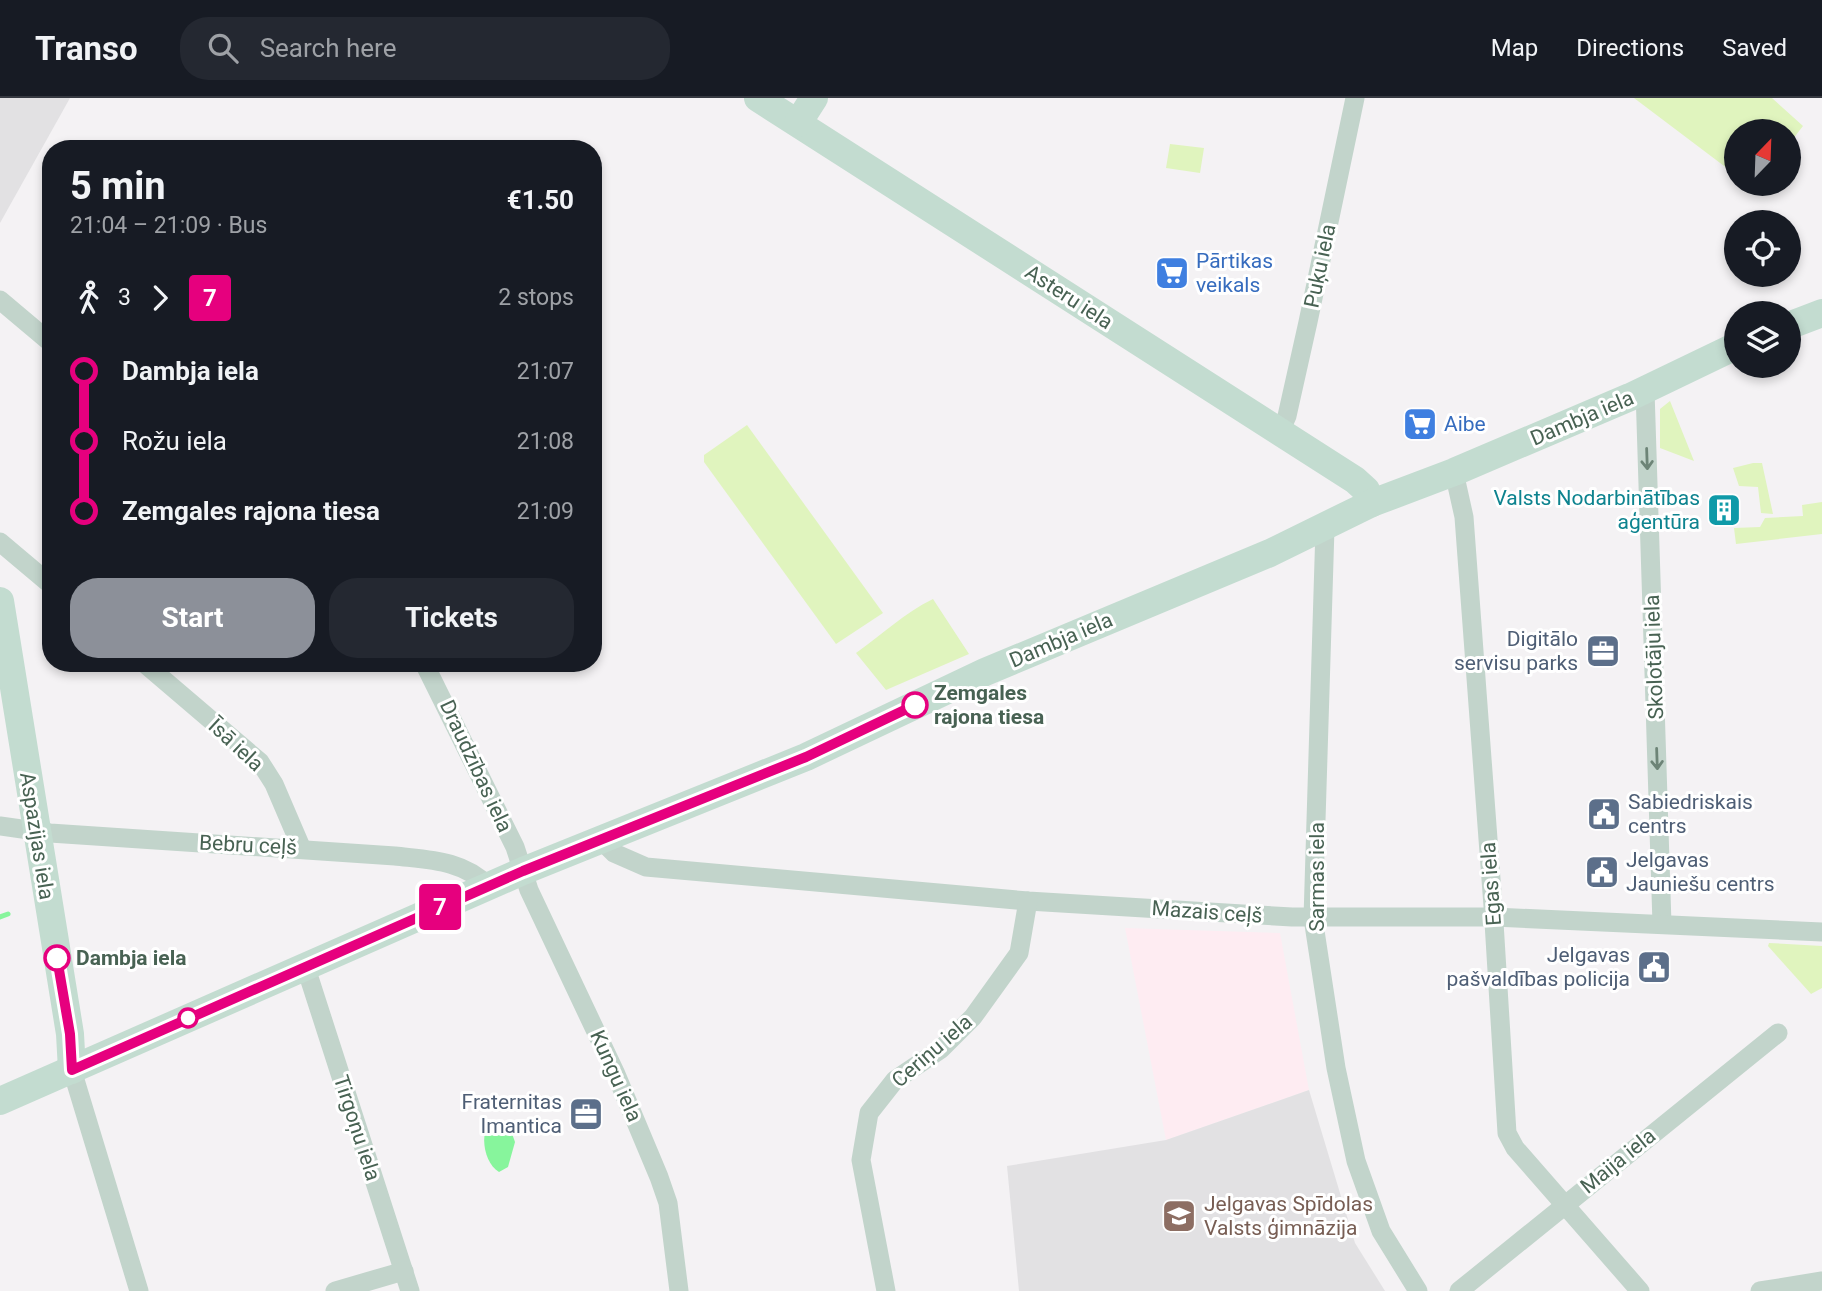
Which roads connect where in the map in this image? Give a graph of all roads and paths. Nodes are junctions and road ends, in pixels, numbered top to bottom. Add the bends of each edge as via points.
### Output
1 (758, 98) edge
2 (814, 98) edge
3 (1355, 98) edge
4 (798, 123) junction
5 (0, 300) edge
6 (1822, 313) edge
7 (1801, 321) edge
8 (42, 335) edge
9 (1724, 352) edge
10 (1645, 390) junction
11 (1280, 432) junction
12 (1454, 472) junction
13 (1372, 503) junction
14 (1325, 528) junction
15 (0, 542) edge
16 (42, 577) edge
17 (0, 601) edge
18 (155, 672) edge
19 (429, 672) edge
20 (0, 826) edge
21 (35, 829) junction
22 (601, 840) junction
23 (301, 848) junction
24 (523, 871) junction
25 (488, 886) junction
26 (1028, 901) junction
27 (1494, 917) junction
28 (1313, 918) junction
29 (1662, 924) junction
30 (1822, 932) edge
31 (305, 965) junction
32 (1778, 1033) dead end
33 (72, 1070) junction
34 (0, 1101) edge
35 (1566, 1204) junction
36 (404, 1271) junction
37 (1822, 1282) edge
38 (139, 1291) edge
39 (335, 1291) edge
40 (410, 1291) edge
41 (679, 1291) edge
42 (886, 1291) edge
43 (1418, 1291) edge
44 (1459, 1291) edge
45 (1640, 1291) edge
46 (1760, 1291) edge

1 - 4 street, Asteru iela
2 - 4 street
3 - 11 street, Puķu iela
4 - 11 street, Asteru iela
5 - 8 street
6 - 7 street
9 - 10 street, Dambja iela
10 - 12 street, Dambja iela
10 -> 29 street, Skolotāju iela
11 - 13 street, Asteru iela via 1355,480
12 - 13 street, Dambja iela
12 - 27 street, Egas iela via 1464,517
13 - 14 street, Dambja iela
14 - 22 street, Dambja iela via 985,672 806,757
14 - 28 street, Sarmas iela
15 - 16 street
17 - 21 street, Aspazijas iela
18 - 23 street, Īsā iela via 260,762
19 - 24 street, Draudzības iela
20 - 21 street, Bebru ceļš
21 - 23 street, Bebru ceļš
21 - 33 street, Aspazijas iela
22 - 24 street, Dambja iela
22 - 26 street, Mazais ceļš via 614,853 646,867
23 - 25 street, Bebru ceļš via 445,862 475,872
24 - 25 street, Dambja iela
24 - 41 street, Kungu iela via 659,1177 668,1203
25 - 31 street, Dambja iela
26 - 28 street, Mazais ceļš
26 - 42 street, Ceriņu iela via 1018,953 974,1017 942,1049 895,1080 869,1113 861,1160
27 - 28 street, Mazais ceļš
27 - 29 street, Mazais ceļš
27 - 35 street, Egas iela via 1507,1133
28 - 43 street, Sarmas iela via 1356,1161 1381,1231
29 - 30 street, Mazais ceļš
31 - 33 street, Dambja iela
31 - 36 street, Tirgoņu iela
32 - 35 street, Maija iela
33 - 34 street, Dambja iela
33 - 38 street
35 - 44 street, Maija iela
35 - 45 street, Egas iela
36 - 39 street
36 - 40 street, Tirgoņu iela
37 - 46 street

